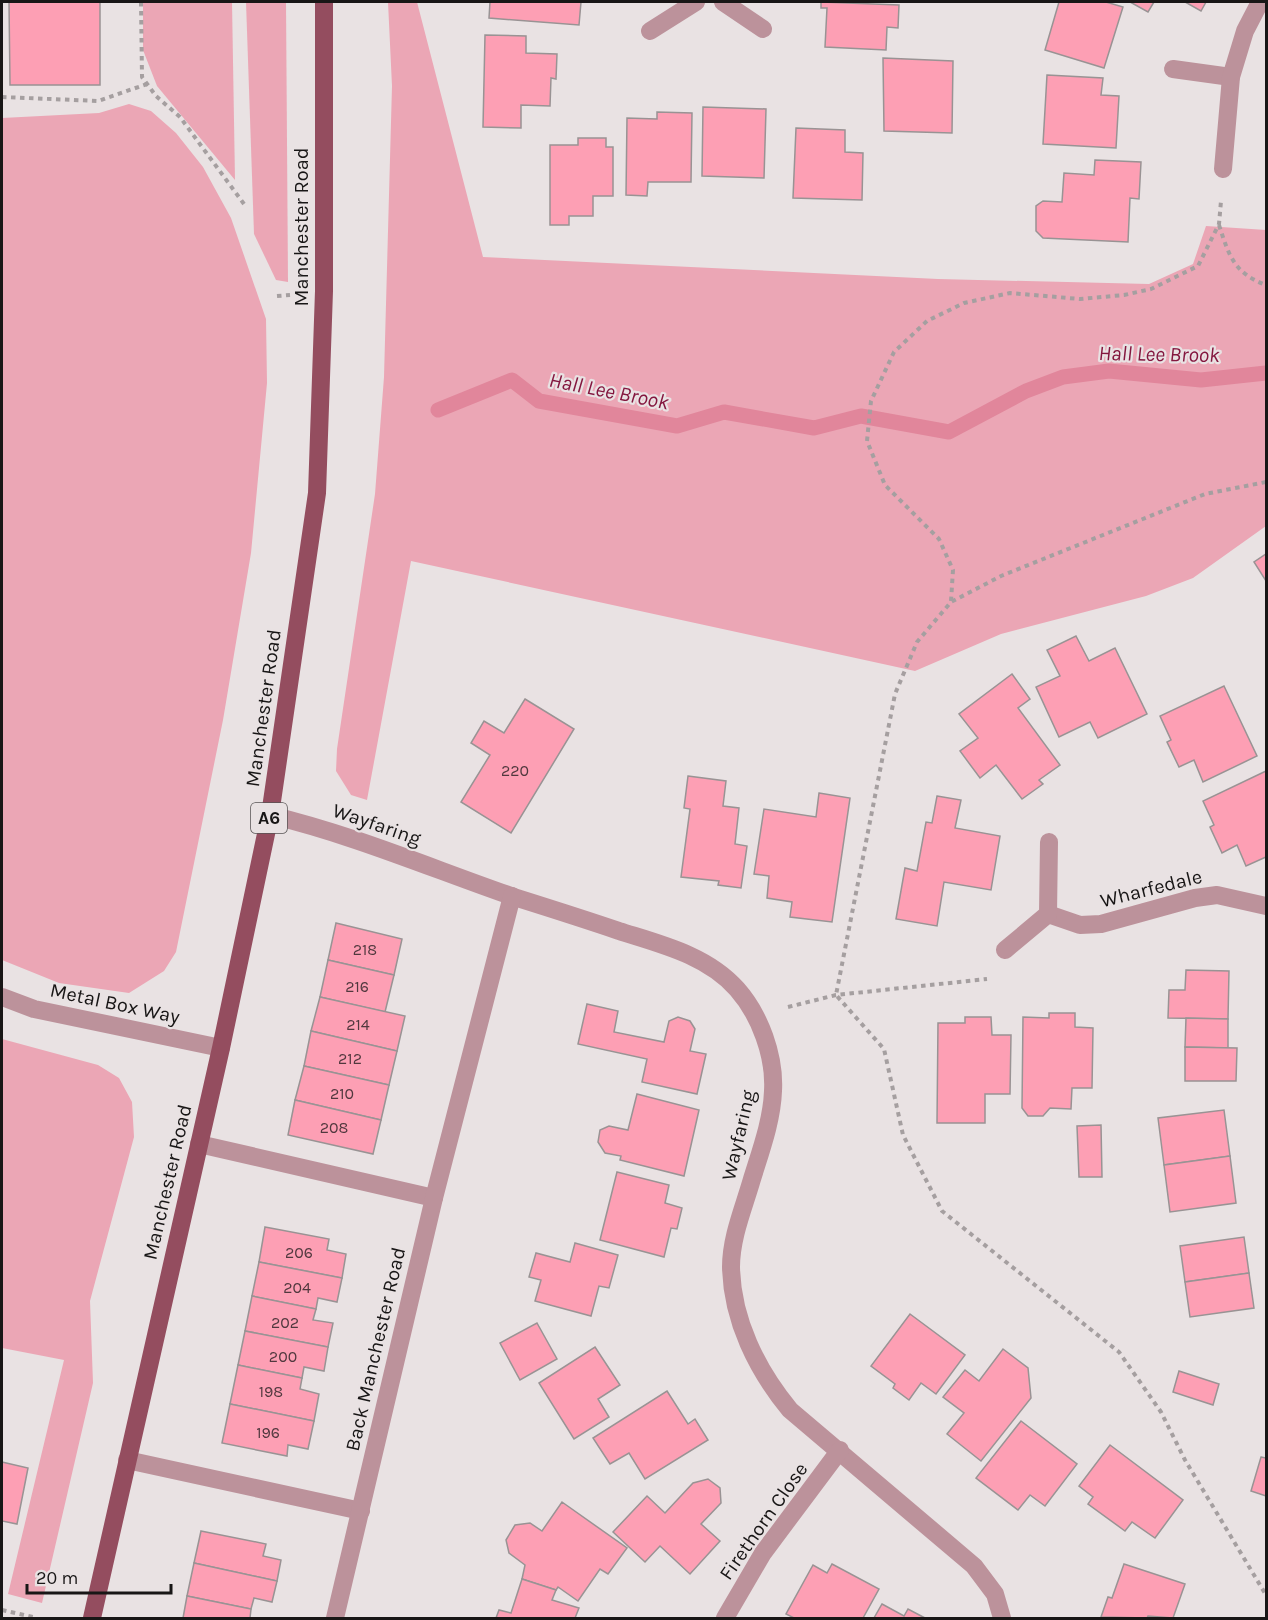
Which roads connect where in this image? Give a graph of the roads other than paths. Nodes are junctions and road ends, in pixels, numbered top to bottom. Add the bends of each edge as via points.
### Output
1 (324, 2) edge
2 (696, 2) edge
3 (723, 2) edge
4 (1260, 2) edge
5 (763, 29) dead end
6 (650, 31) dead end
7 (1173, 69) dead end
8 (1231, 76) junction
9 (1223, 169) road end
10 (270, 816) junction
11 (1049, 842) dead end
12 (512, 896) junction
13 (1266, 906) edge
14 (1048, 914) junction
15 (1005, 950) road end
16 (2, 997) edge
17 (221, 1048) junction
18 (199, 1144) junction
19 (434, 1198) junction
20 (840, 1450) junction
21 (127, 1460) junction
22 (360, 1511) junction
23 (92, 1618) edge
24 (335, 1618) edge
25 (725, 1618) edge
26 (1002, 1618) edge

1 - 10 main road, Manchester Road / A6 via 324,291 316,493
2 - 6 street
3 - 5 street
4 - 8 street via 1245,31
7 - 8 street
8 - 9 street
10 - 12 street, Wayfaring via 324,828
10 - 17 main road, Manchester Road / A6
11 - 14 street
12 - 19 street, Back Manchester Road
12 - 20 street, Wayfaring via 683,952 738,989 754,1015 770,1051 773,1091 766,1134 735,1235 731,1265 734,1296 742,1328 769,1385 790,1410
13 - 14 street, Wharfedale via 1217,895 1101,924 1080,925
14 - 15 street
16 - 17 street, Metal Box Way via 34,1009
17 - 18 main road, Manchester Road / A6
18 - 19 street
18 - 21 main road, Manchester Road / A6
19 - 22 street, Back Manchester Road
20 - 25 street, Firethorn Close via 763,1553
20 - 26 street, Wayfaring via 974,1566 994,1594
21 - 22 street
21 - 23 main road, Manchester Road / A6
22 - 24 street, Back Manchester Road

